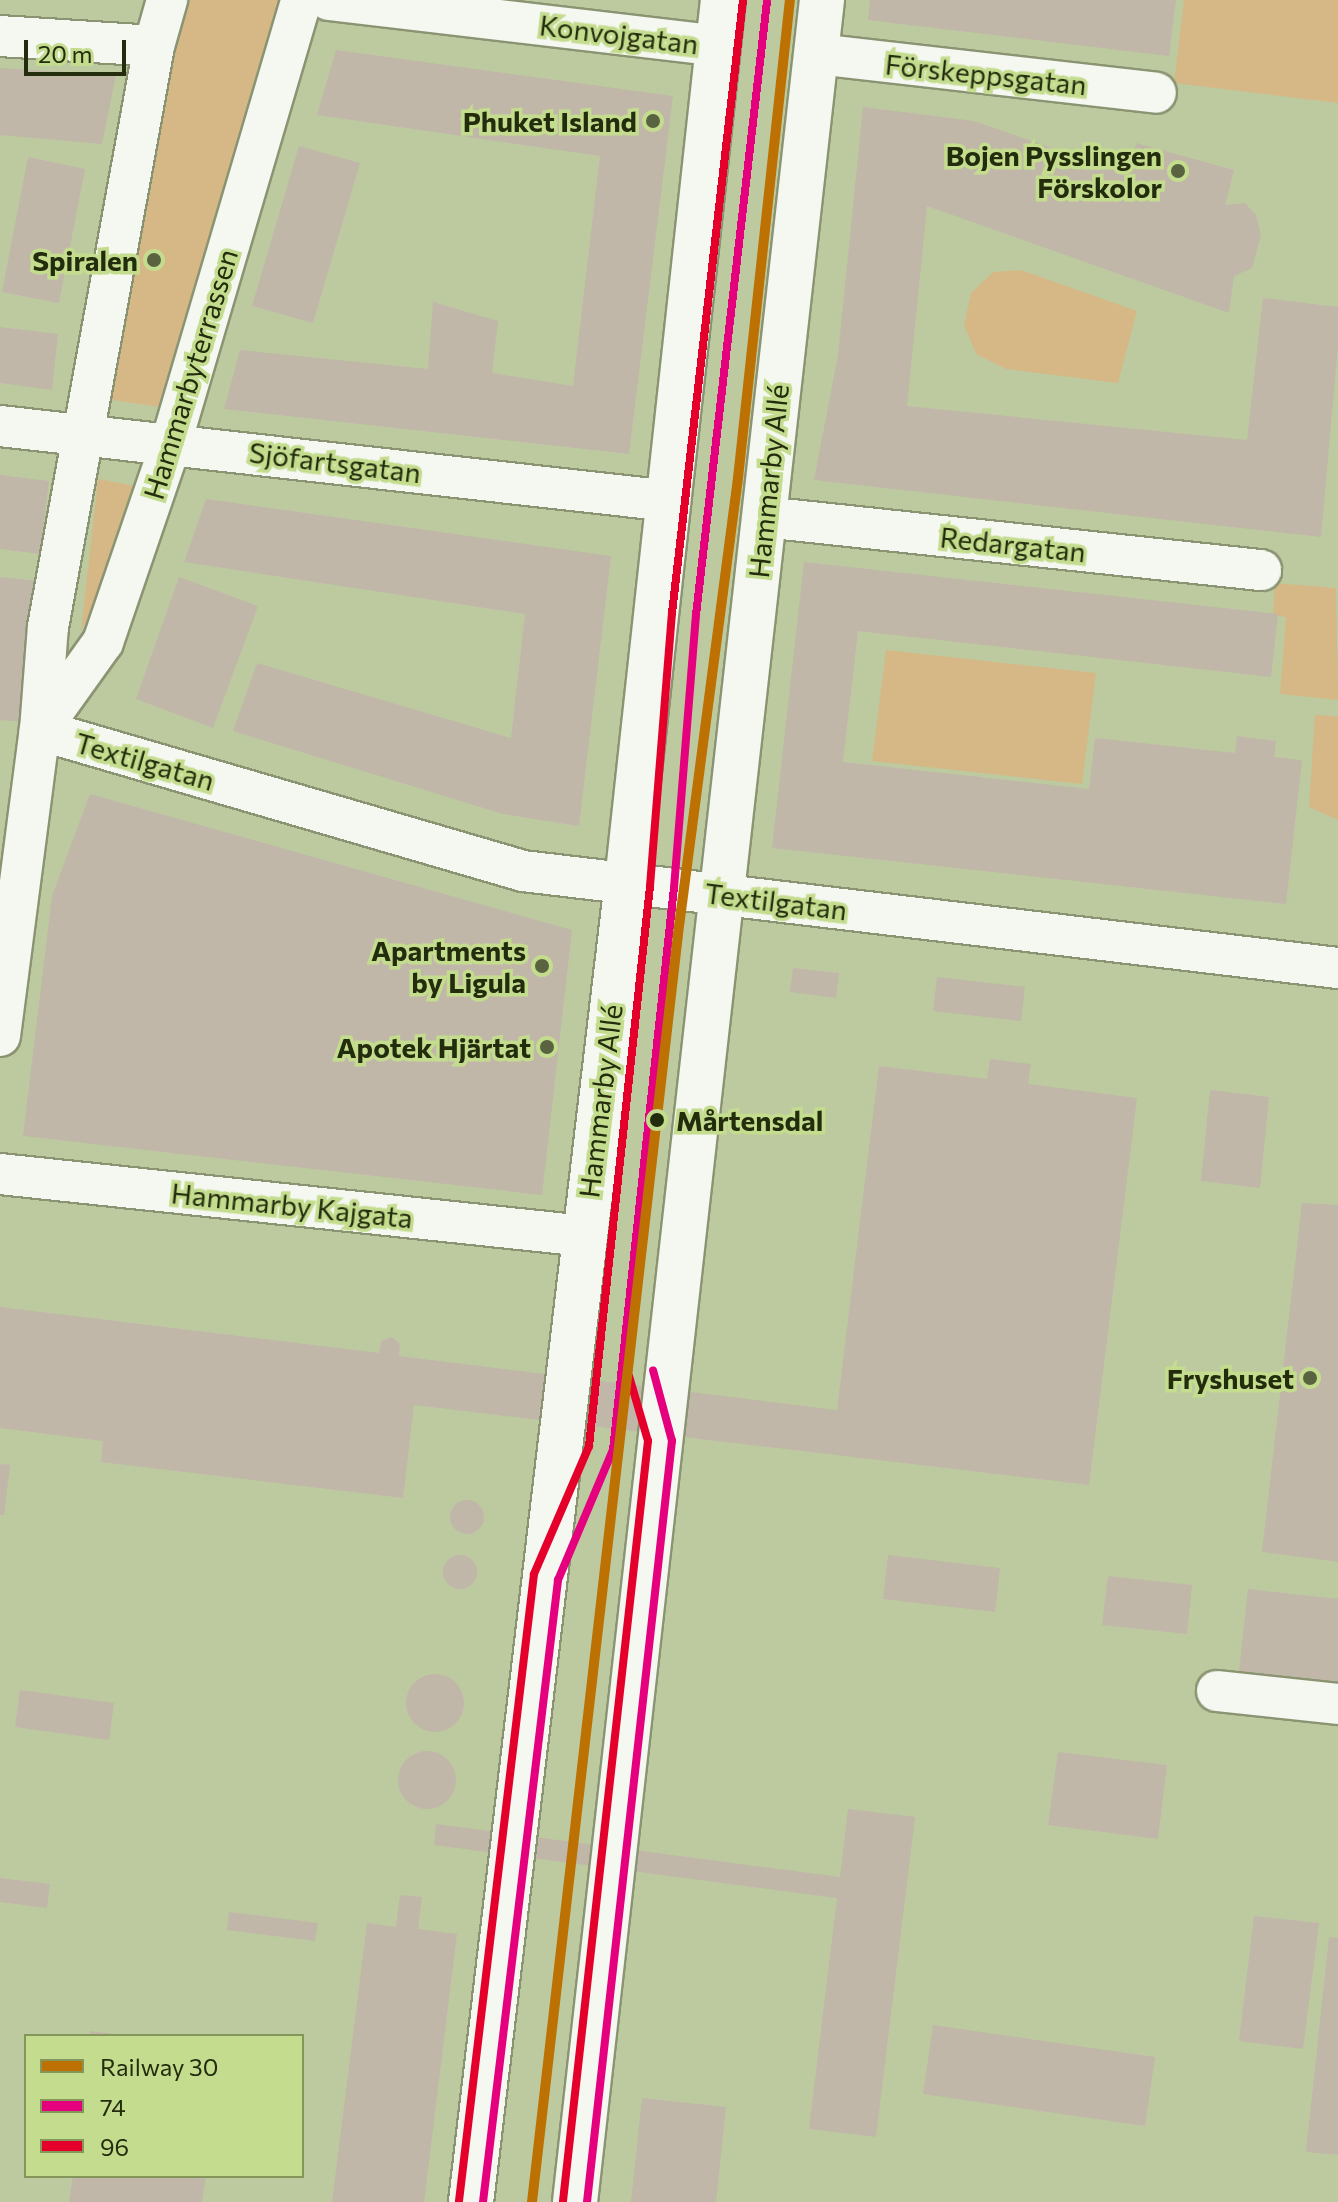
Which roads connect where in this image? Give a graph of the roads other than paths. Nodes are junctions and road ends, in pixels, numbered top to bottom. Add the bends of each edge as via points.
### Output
1 (167, 0) edge
2 (301, 0) edge
3 (329, 0) edge
4 (723, 0) edge
5 (822, 0) edge
6 (0, 36) edge
7 (154, 46) junction
8 (718, 46) junction
9 (816, 54) junction
10 (1156, 93) dead end
11 (0, 426) edge
12 (82, 434) junction
13 (171, 443) junction
14 (670, 501) junction
15 (764, 517) junction
16 (1261, 570) dead end
17 (40, 730) junction
18 (627, 882) junction
19 (722, 894) junction
20 (1338, 968) edge
21 (0, 1036) edge
22 (0, 1174) edge
23 (585, 1236) junction
24 (1217, 1691) dead end
25 (1338, 1704) edge
26 (471, 2202) edge
27 (575, 2202) edge

1 - 7 street, Hammarbyterrassen
2 - 13 street, Hammarbyterrassen
3 - 8 street, Konvojgatan
4 - 8 street, Hammarby Allé
5 - 9 street, Hammarby Allé
6 - 7 street
7 - 12 street, Hammarbyterrassen
8 - 14 street, Hammarby Allé
9 - 10 street, Förskeppsgatan
9 - 15 street, Hammarby Allé
11 - 12 street, Sjöfartsgatan
12 - 13 street, Sjöfartsgatan
12 - 17 street, Hammarbyterrassen via 48,627
13 - 14 street, Sjöfartsgatan
13 - 17 street, Hammarbyterrassen via 103,642
14 - 18 street, Hammarby Allé
15 - 16 street, Redargatan
15 - 19 street, Hammarby Allé
17 - 18 street, Textilgatan via 523,871
17 - 21 street, Hammarbyterrassen
18 - 19 street, Textilgatan
18 - 23 street, Hammarby Allé
19 - 20 street, Textilgatan
19 - 27 street, Hammarby Allé
22 - 23 street, Hammarby Kajgata
23 - 26 street, Hammarby Allé
24 - 25 street

